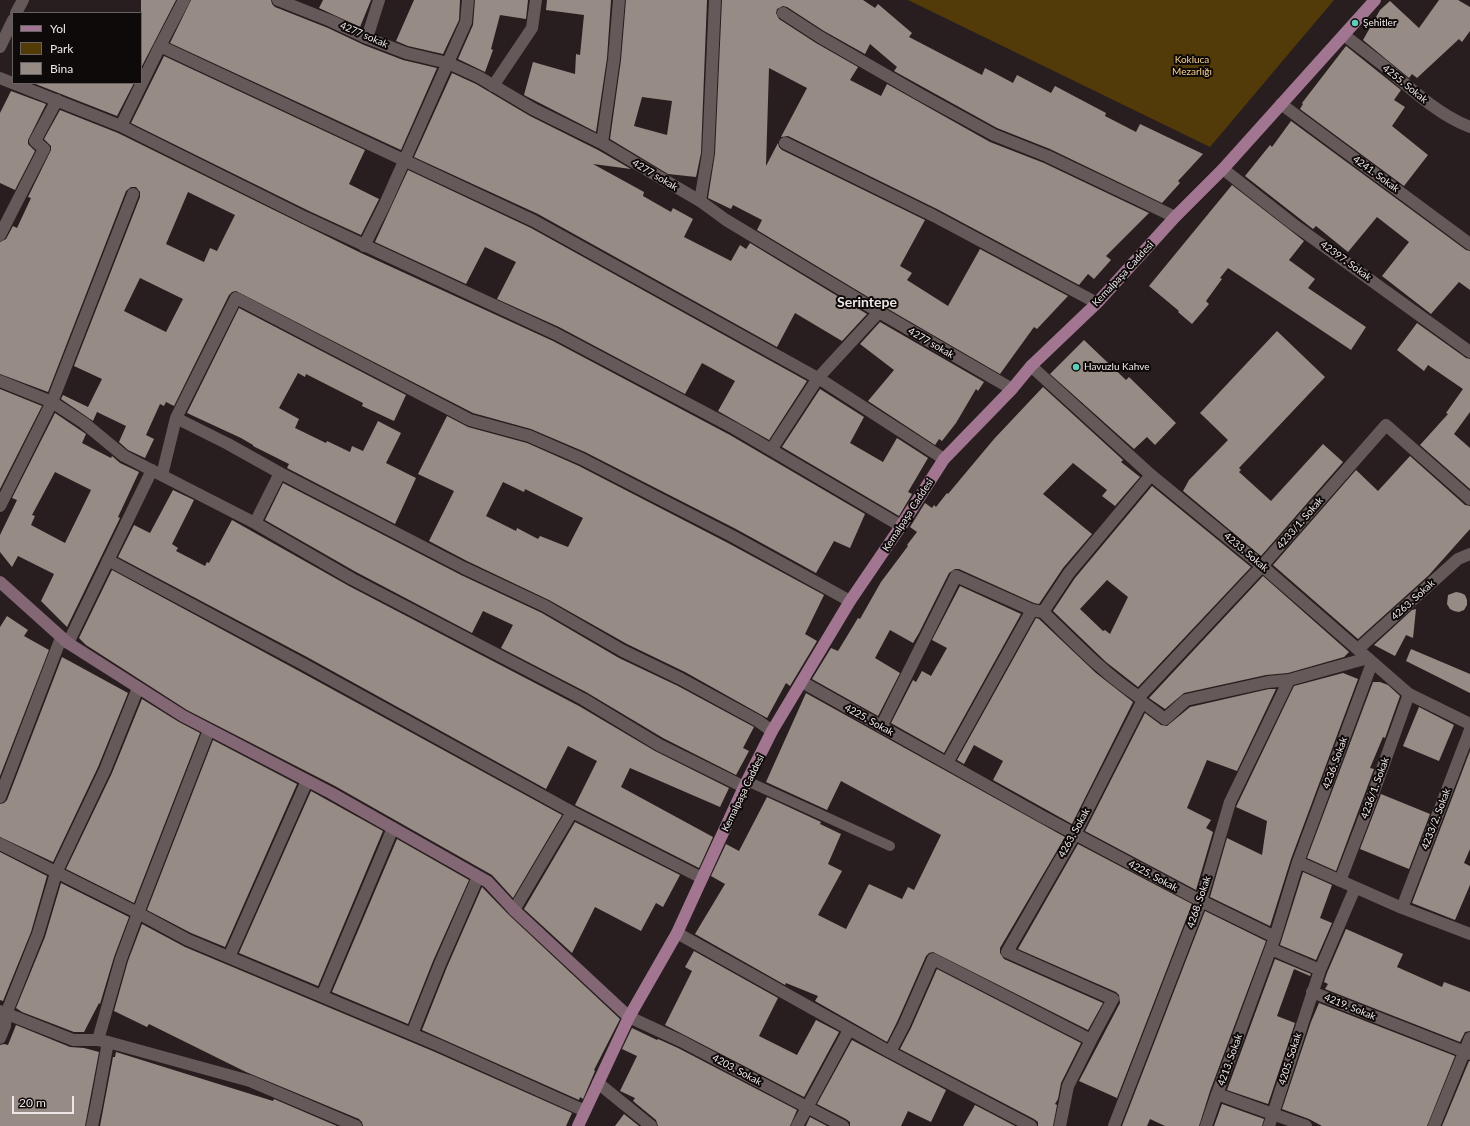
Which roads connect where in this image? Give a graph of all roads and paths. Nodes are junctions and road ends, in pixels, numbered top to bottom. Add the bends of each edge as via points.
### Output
1 (23, 0) edge
2 (184, 0) edge
3 (278, 0) edge
4 (379, 0) edge
5 (468, 0) edge
6 (536, 0) edge
7 (619, 0) edge
8 (715, 0) edge
9 (1375, 0) edge
10 (302, 5) edge
11 (17, 12) edge
12 (783, 13) dead end
13 (12, 22) edge
14 (1344, 35) junction
15 (367, 38) junction
16 (160, 46) junction
17 (0, 47) edge
18 (448, 63) junction
19 (0, 78) edge
20 (12, 83) edge
21 (142, 83) edge
22 (15, 84) edge
23 (141, 84) edge
24 (493, 86) junction
25 (56, 100) junction
26 (1282, 104) junction
27 (1456, 122) junction
28 (121, 126) junction
29 (1470, 127) edge
30 (1470, 133) edge
31 (785, 142) dead end
32 (602, 143) junction
33 (404, 160) junction
34 (1223, 169) junction
35 (133, 194) dead end
36 (700, 201) junction
37 (1175, 217) junction
38 (0, 235) edge
39 (1470, 244) edge
40 (364, 246) junction
41 (1097, 303) junction
42 (879, 312) junction
43 (1470, 352) edge
44 (1031, 366) junction
45 (818, 378) junction
46 (0, 381) edge
47 (1012, 389) junction
48 (52, 402) junction
49 (176, 418) junction
50 (770, 450) junction
51 (944, 459) junction
52 (157, 473) junction
53 (280, 473) junction
54 (1151, 475) junction
55 (1470, 499) edge
56 (0, 506) edge
57 (255, 523) junction
58 (901, 526) junction
59 (1470, 554) edge
60 (108, 560) junction
61 (1262, 566) junction
62 (0, 584) edge
63 (850, 601) junction
64 (1037, 611) junction
65 (64, 640) junction
66 (1358, 649) junction
67 (1370, 661) junction
68 (1288, 680) junction
69 (802, 682) junction
70 (138, 688) junction
71 (1409, 694) junction
72 (1141, 700) junction
73 (1470, 724) edge
74 (881, 727) junction
75 (210, 730) junction
76 (1470, 730) edge
77 (772, 731) junction
78 (947, 763) junction
79 (307, 781) junction
80 (746, 784) junction
81 (0, 797) edge
82 (572, 812) junction
83 (393, 828) junction
84 (1075, 834) junction
85 (0, 844) edge
86 (890, 846) dead end
87 (1298, 862) junction
88 (56, 872) junction
89 (478, 877) junction
90 (702, 878) junction
91 (1340, 881) junction
92 (1355, 888) junction
93 (1201, 901) junction
94 (1402, 908) junction
95 (514, 910) junction
96 (138, 913) junction
97 (677, 933) junction
98 (1470, 934) edge
99 (1275, 937) junction
100 (1271, 949) junction
101 (229, 957) junction
102 (1320, 970) junction
103 (1312, 992) junction
104 (322, 996) junction
105 (3, 1013) edge
106 (629, 1017) junction
107 (849, 1030) junction
108 (412, 1034) junction
109 (0, 1038) edge
110 (1470, 1038) edge
111 (1091, 1040) junction
112 (103, 1041) junction
113 (890, 1052) junction
114 (1467, 1053) edge
115 (598, 1083) junction
116 (1217, 1094) junction
117 (808, 1107) junction
118 (585, 1111) junction
119 (1272, 1113) junction
120 (92, 1126) edge
121 (356, 1126) edge
122 (578, 1126) edge
123 (651, 1126) edge
124 (797, 1126) edge
125 (843, 1126) edge
126 (1030, 1126) edge
127 (1060, 1126) edge
128 (1114, 1126) edge
129 (1206, 1126) edge
130 (1269, 1126) edge
131 (1306, 1126) edge
132 (1434, 1126) edge

1 - 11 street
2 - 16 street
3 - 10 street, 4277 sokak
4 - 15 street
5 - 18 street via 466,22
6 - 24 street via 532,28
7 - 32 street
8 - 36 street via 708,154
9 - 14 main road, Kemalpaşa Caddesi
10 - 15 street, 4277 sokak
12 - 37 street via 833,45 994,135 1048,156
13 - 17 street
14 - 26 main road, Kemalpaşa Caddesi
14 - 27 street, 4255. Sokak via 1417,95
15 - 18 street, 4277 sokak via 406,53
16 - 21 street
16 - 33 street
18 - 24 street, 4277 sokak
18 - 33 street
19 - 20 street
22 - 25 street
23 - 28 street
24 - 32 street, 4277 sokak
25 - 28 street
25 - 38 street via 35,141 44,148
26 - 34 main road, Kemalpaşa Caddesi
26 - 39 street, 4241. Sokak
27 - 29 street, 4255. Sokak
27 - 30 street
28 - 40 street
31 - 41 street via 934,216
32 - 36 street, 4277 sokak
33 - 40 street
33 - 45 street via 534,221
34 - 37 main road, Kemalpaşa Caddesi
34 - 43 street, 42397. Sokak
35 - 48 street
36 - 42 street, 4277 sokak via 726,220
37 - 41 main road, Kemalpaşa Caddesi
40 - 50 street via 556,334 734,428
41 - 44 main road, Kemalpaşa Caddesi
42 - 45 street
42 - 47 street, 4277 sokak
44 - 47 main road, Kemalpaşa Caddesi
44 - 54 street, 4233. Sokak
45 - 50 street
45 - 51 street
46 - 48 street
47 - 51 main road, Kemalpaşa Caddesi
48 - 52 street via 84,423 124,456
48 - 56 street
49 - 52 street
49 - 53 street
49 - 63 street via 236,298 470,420 529,436 582,459
50 - 58 street
51 - 58 main road, Kemalpaşa Caddesi
52 - 57 street
52 - 60 street
53 - 57 street
53 - 77 street via 464,568 545,606 623,651 758,721
54 - 61 street, 4233. Sokak
54 - 64 street
55 - 61 street, 4233/1. Sokak via 1386,425
57 - 80 street via 352,578 583,699 659,745
58 - 63 main road, Kemalpaşa Caddesi
59 - 66 street, 4263. Sokak via 1458,559
60 - 65 street
60 - 82 street
61 - 66 street, 4233. Sokak
61 - 72 street, 4233/1. Sokak
62 - 65 main road
63 - 69 main road, Kemalpaşa Caddesi
64 - 72 street
64 - 74 street via 956,576
64 - 78 street
65 - 70 main road
65 - 81 street
66 - 67 street, 4233. Sokak
67 - 68 street
67 - 71 street, 4233. Sokak
67 - 87 street, 4236. Sokak
68 - 72 street via 1186,700 1165,719
68 - 93 street, 4268. Sokak via 1230,802
69 - 74 street, 4225. Sokak
69 - 77 main road, Kemalpaşa Caddesi
70 - 75 main road
70 - 88 street via 105,770
71 - 73 street, 4233. Sokak
71 - 91 street, 4236/1. Sokak
72 - 84 street, 4263. Sokak
74 - 78 street, 4225. Sokak
75 - 79 main road
75 - 96 street
76 - 94 street, 4233/2. Sokak
77 - 80 main road, Kemalpaşa Caddesi
78 - 84 street, 4225. Sokak
79 - 83 main road
79 - 101 street
80 - 86 lane
80 - 90 main road, Kemalpaşa Caddesi
82 - 90 street
82 - 95 street
83 - 89 main road
83 - 104 street
84 - 93 street, 4225. Sokak
84 - 111 street, 4263. Sokak via 1007,952 1113,999
85 - 88 street
87 - 91 street
87 - 99 street
88 - 96 street
88 - 105 street via 38,934
89 - 95 main road via 488,882
89 - 108 street
90 - 97 main road, Kemalpaşa Caddesi
91 - 92 street
92 - 94 street
92 - 102 street, 4219. Sokak
93 - 99 street, 4225. Sokak
93 - 128 street, 4268. Sokak
94 - 98 street
95 - 106 main road
96 - 101 street via 188,940
96 - 112 street via 121,959
97 - 106 main road, Kemalpaşa Caddesi
97 - 107 street
99 - 100 street, 4213. Sokak
100 - 102 street
100 - 116 street, 4213. Sokak
101 - 104 street
102 - 103 street, 4219. Sokak
103 - 114 street, 4219. Sokak
103 - 119 street, 4205. Sokak
104 - 108 street
105 - 109 street via 5,1026
105 - 112 street via 73,1040
106 - 115 main road, Kemalpaşa Caddesi
106 - 117 street, 4203. Sokak
107 - 113 street
107 - 117 street
108 - 118 street
110 - 114 street
111 - 113 street via 933,959
111 - 127 street, 4263. Sokak via 1068,1086
112 - 120 street via 98,1102
112 - 121 street via 250,1081
113 - 126 street
114 - 132 street
115 - 118 main road, Kemalpaşa Caddesi
115 - 123 street
116 - 119 street, 4213. Sokak
116 - 129 street
117 - 124 street
117 - 125 street, 4203. Sokak
118 - 122 main road, Kemalpaşa Caddesi
119 - 130 street, 4205. Sokak
119 - 131 street, 4213. Sokak

